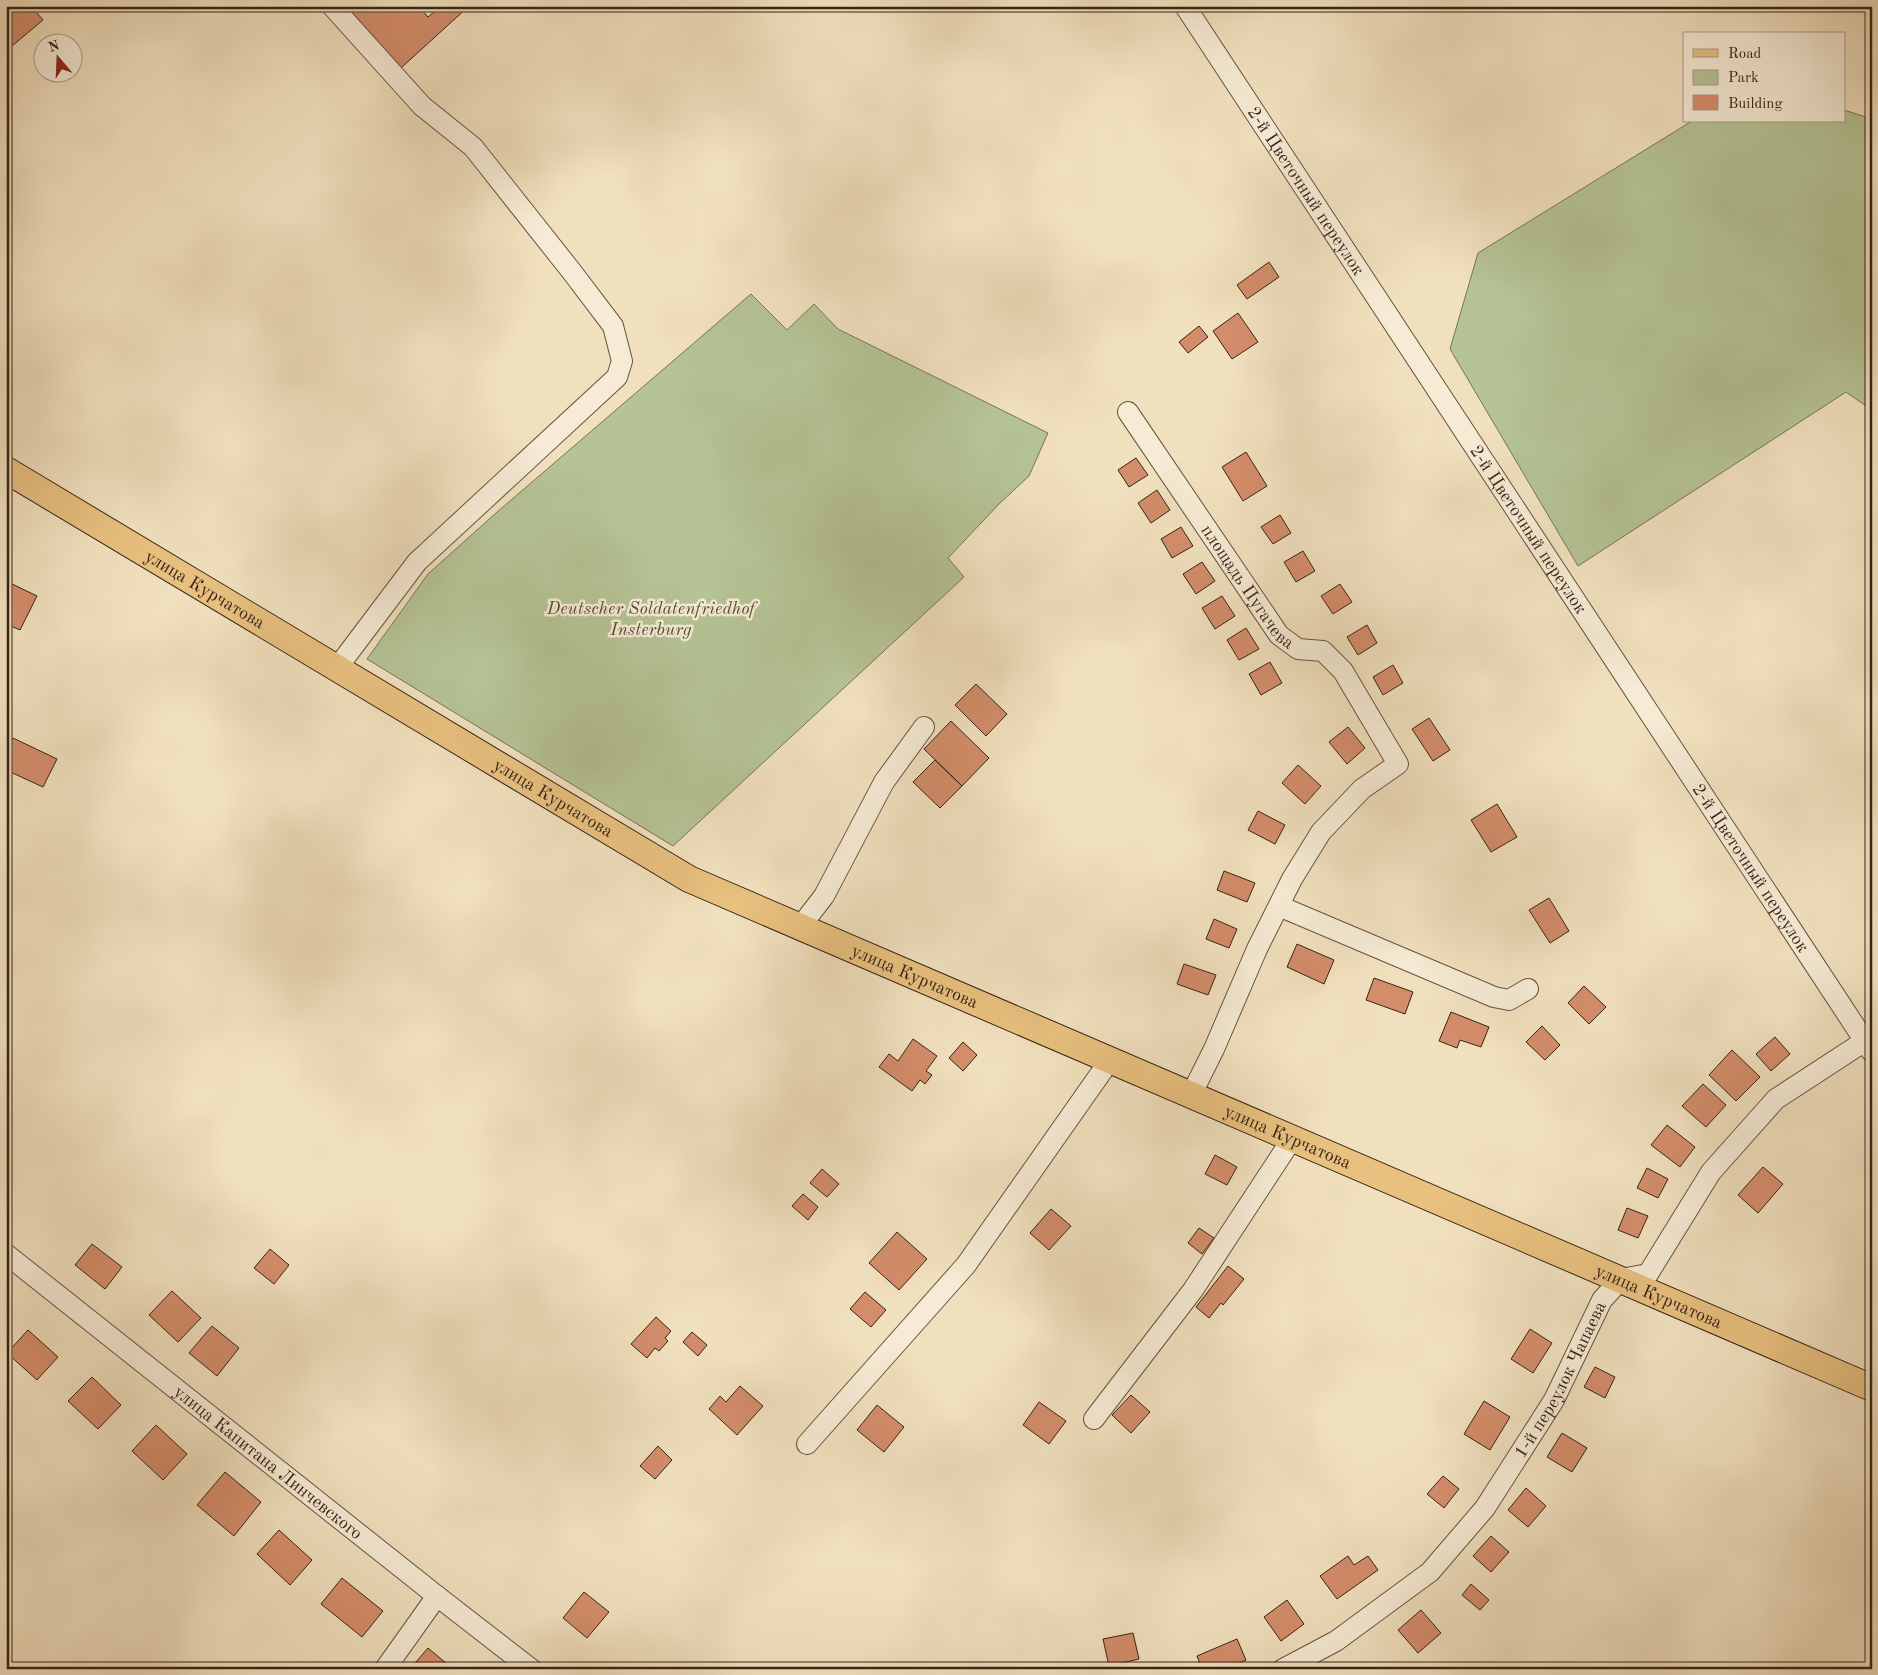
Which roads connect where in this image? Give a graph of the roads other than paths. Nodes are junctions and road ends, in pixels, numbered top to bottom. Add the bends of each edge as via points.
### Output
1 (332, 6) edge
2 (1185, 6) edge
3 (1128, 412) dead end
4 (6, 470) edge
5 (337, 668) junction
6 (924, 727) dead end
7 (1278, 906) junction
8 (800, 927) junction
9 (1528, 989) dead end
10 (1868, 1046) edge
11 (1110, 1060) junction
12 (1191, 1095) junction
13 (1292, 1139) junction
14 (6, 1254) edge
15 (1621, 1279) junction
16 (1872, 1388) edge
17 (1094, 1419) dead end
18 (808, 1444) dead end
19 (437, 1596) junction
20 (385, 1669) edge
21 (531, 1669) edge
22 (1283, 1669) edge

1 - 5 street via 422,106 473,147 613,326 622,361 617,376 416,562
2 - 10 street, 2-й Цветочный переулок
3 - 7 street, площадь Пугачева via 1279,635 1298,650 1323,652 1343,671 1398,764 1362,789 1321,832
4 - 5 main road, улица Курчатова
5 - 8 main road, улица Курчатова via 689,879
6 - 8 street via 884,782 824,896
7 - 9 street via 1494,997 1509,1000
7 - 12 street
8 - 11 main road, улица Курчатова
10 - 15 street via 1776,1099 1711,1172 1648,1274
11 - 12 main road, улица Курчатова
11 - 18 street via 966,1264
12 - 13 main road, улица Курчатова
13 - 15 main road, улица Курчатова
13 - 17 street via 1193,1290
14 - 19 street, улица Капитана Линчевского
15 - 16 main road, улица Курчатова
15 - 22 street, 1-й переулок Чапаева via 1602,1300 1554,1400 1485,1508 1430,1572 1336,1641
19 - 20 street
19 - 21 street, улица Капитана Линчевского

